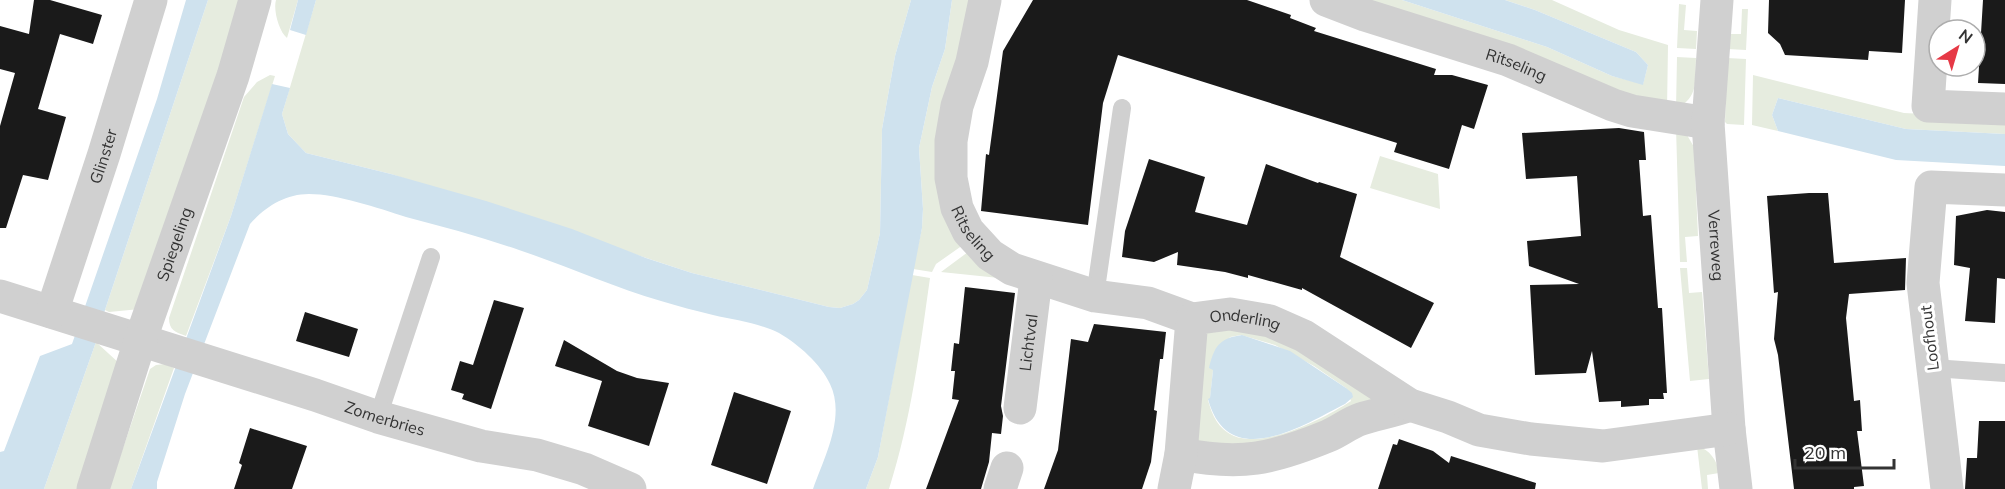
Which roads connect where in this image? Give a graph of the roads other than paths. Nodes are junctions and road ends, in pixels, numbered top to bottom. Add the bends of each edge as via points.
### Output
1 (151, 0) edge
2 (255, 0) edge
3 (985, 0) edge
4 (1326, 0) edge
5 (1717, 0) edge
6 (1935, 0) edge
7 (1122, 108) dead end
8 (2005, 109) edge
9 (1708, 123) junction
10 (2005, 190) edge
11 (431, 256) dead end
12 (1036, 279) junction
13 (0, 296) edge
14 (1095, 296) junction
15 (1192, 319) junction
16 (77, 320) junction
17 (140, 341) junction
18 (1933, 368) junction
19 (2005, 372) edge
20 (1410, 405) junction
21 (1020, 408) dead end
22 (378, 417) junction
23 (1729, 429) junction
24 (1181, 454) junction
25 (93, 489) edge
26 (630, 489) edge
27 (1174, 489) edge
28 (1736, 489) edge
29 (1947, 489) edge

1 - 16 street, Glinster via 104,154
2 - 17 street, Spiegeling via 233,76
3 - 12 street, Ritseling via 972,62 957,106 951,141 951,178 957,208 975,240 990,255
4 - 9 street, Ritseling via 1508,60 1622,108
5 - 9 street, Verreweg
6 - 8 street via 1928,106
7 - 14 lane
9 - 23 street, Verreweg
10 - 18 street, Loofhout via 1931,187 1923,283
11 - 22 lane
12 - 14 street, Ritseling
12 - 21 street, Lichtval
13 - 16 street
14 - 15 street, Ritseling via 1148,303
15 - 20 street, Onderling via 1230,314 1270,321 1304,336
15 - 24 street, Onderling
16 - 17 street
17 - 22 street, Zomerbries
17 - 25 street, Spiegeling
18 - 19 lane
18 - 29 street, Loofhout
20 - 23 street, Onderling via 1479,430 1603,446
20 - 24 street via 1359,419 1331,435 1281,454 1245,461
22 - 26 street, Zomerbries via 481,446 537,455
23 - 28 street, Verreweg
24 - 27 street, Onderling

